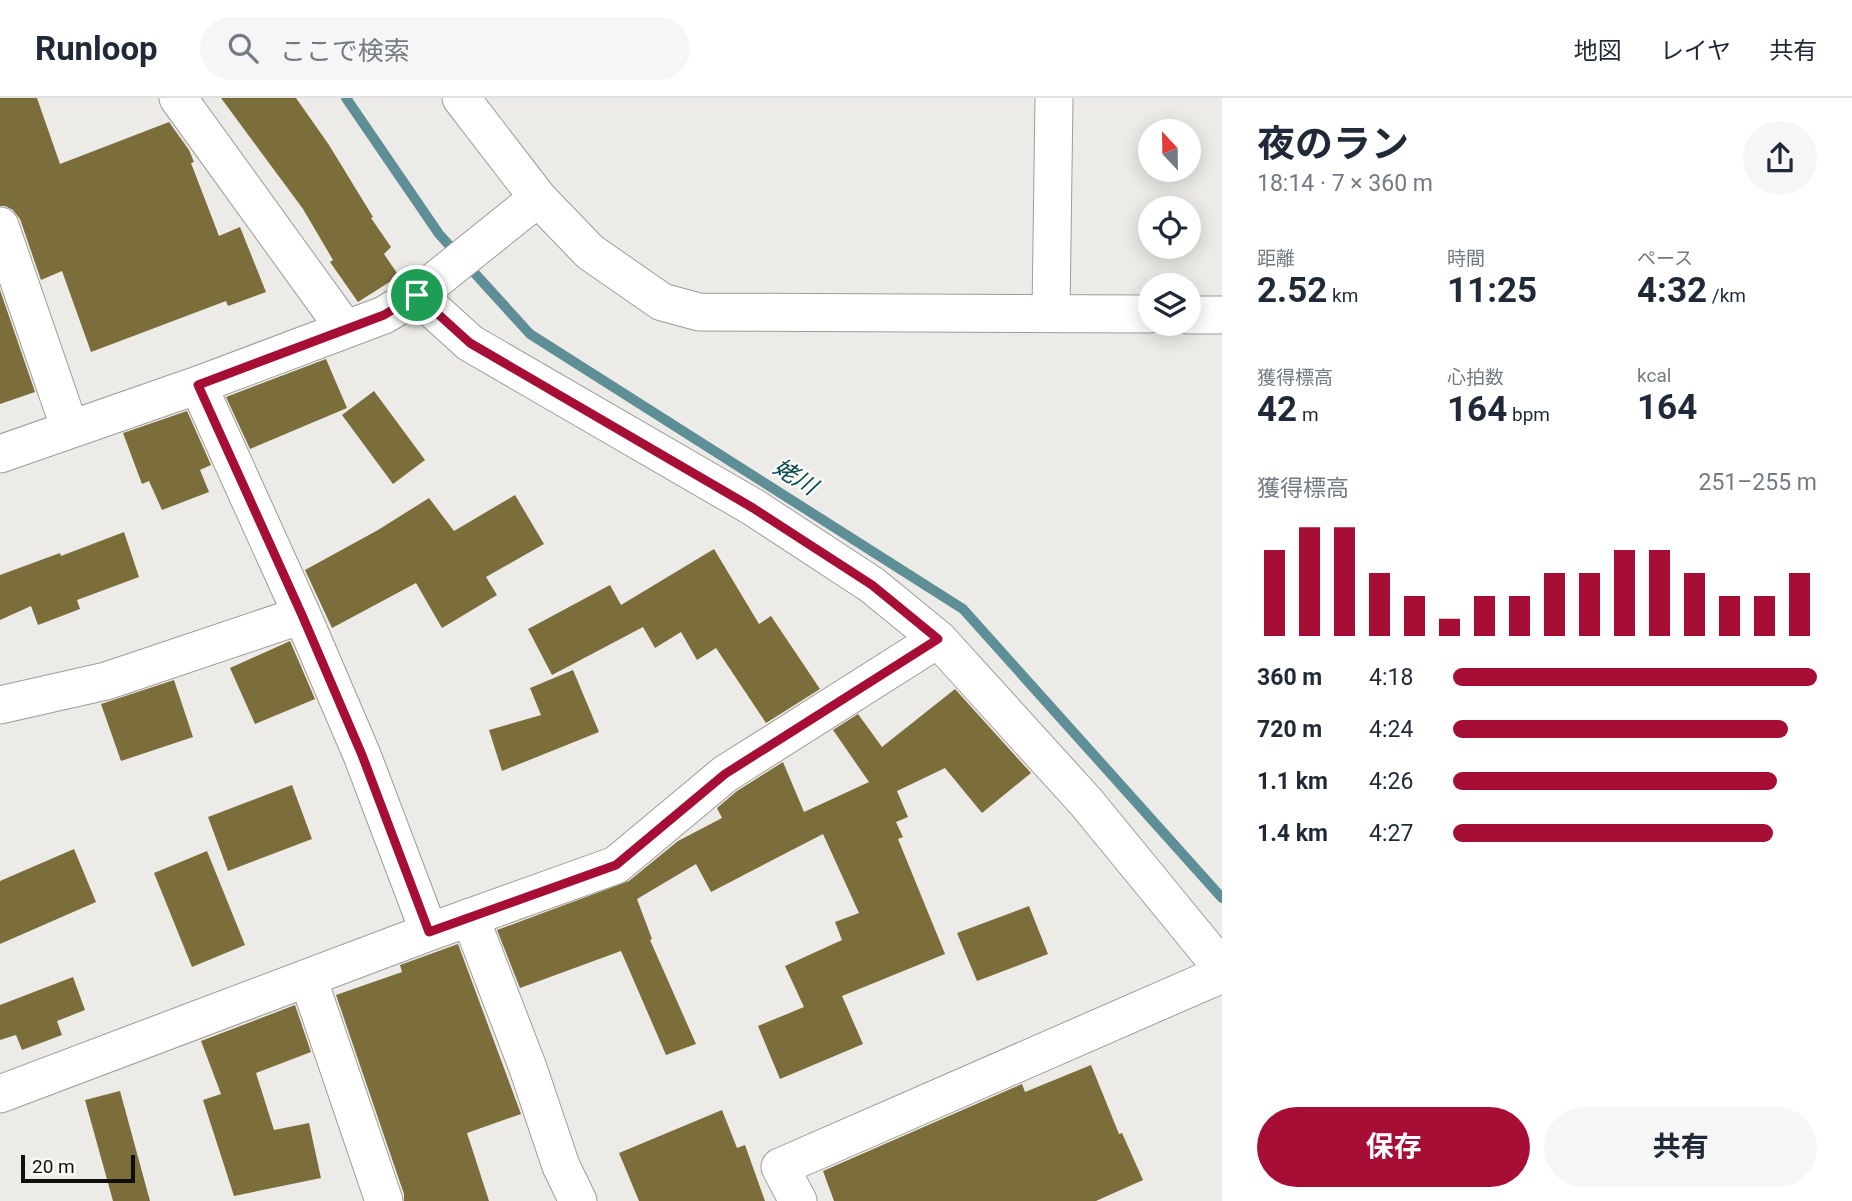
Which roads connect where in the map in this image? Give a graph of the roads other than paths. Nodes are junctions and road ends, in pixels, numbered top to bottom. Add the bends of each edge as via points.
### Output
1 (178, 98) edge
2 (461, 98) edge
3 (1054, 98) edge
4 (538, 198) junction
5 (0, 226) edge
6 (423, 290) junction
7 (1051, 313) junction
8 (1138, 314) edge
9 (1201, 315) edge
10 (1222, 315) edge
11 (345, 329) junction
12 (198, 385) junction
13 (70, 429) junction
14 (0, 454) edge
15 (302, 615) junction
16 (938, 639) junction
17 (0, 705) edge
18 (470, 917) junction
19 (429, 932) junction
20 (1222, 968) edge
21 (1222, 974) edge
22 (308, 978) junction
23 (0, 1094) edge
24 (384, 1201) edge
25 (578, 1201) edge
26 (798, 1201) edge

1 - 11 street
2 - 4 street
3 - 7 street
4 - 6 street
4 - 7 street via 590,252 662,302 699,312
5 - 13 street
6 - 11 street via 384,315
6 - 16 street via 470,343 753,508 872,585
7 - 8 street
9 - 10 street
11 - 12 street
12 - 13 street
12 - 15 street
13 - 14 street
15 - 17 street via 106,681
15 - 19 street via 362,755
16 - 18 street via 725,774 616,865
16 - 20 street via 1086,802
18 - 19 street
18 - 25 street
19 - 22 street
21 - 26 street via 780,1167
22 - 23 street
22 - 24 street

